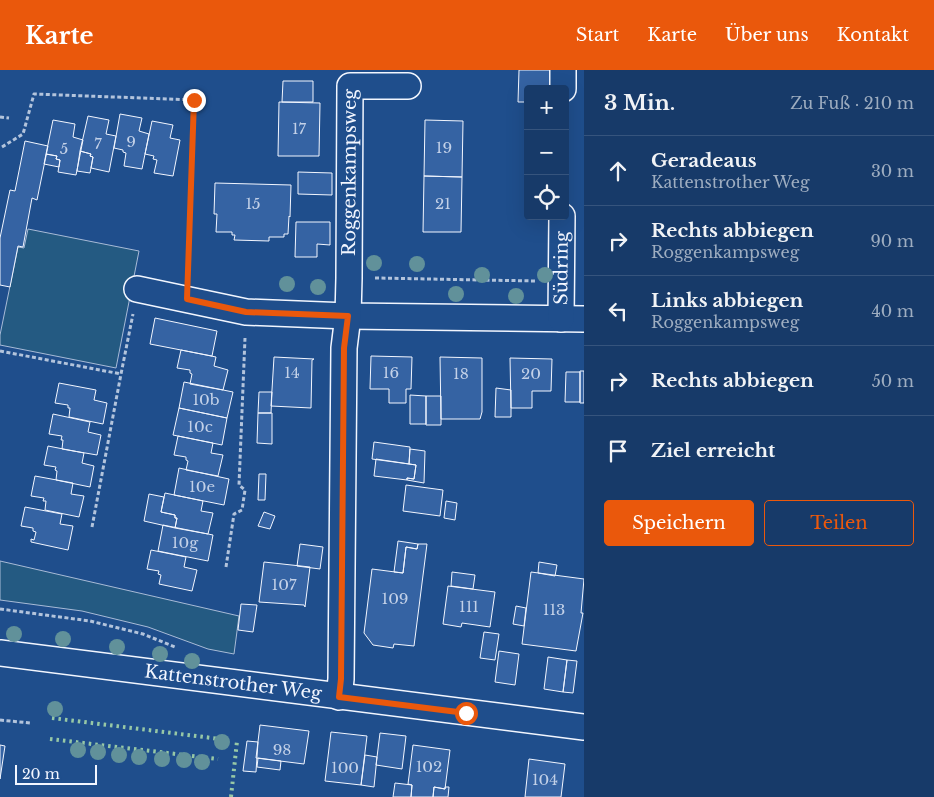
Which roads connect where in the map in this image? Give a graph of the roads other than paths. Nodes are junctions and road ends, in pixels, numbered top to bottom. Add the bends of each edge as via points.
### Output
1 (563, 70) edge
2 (563, 85) edge
3 (408, 86) dead end
4 (562, 220) edge
5 (137, 289) road end
6 (348, 316) junction
7 (573, 319) edge
8 (0, 653) edge
9 (339, 697) junction
10 (584, 727) edge

1 - 2 street
3 - 6 street, Roggenkampsweg via 350,86
4 - 7 street, Südring via 562,281
5 - 6 street via 246,312
6 - 7 street
6 - 9 street, Roggenkampsweg via 344,348
8 - 9 street, Kattenstrother Weg
9 - 10 street, Kattenstrother Weg

